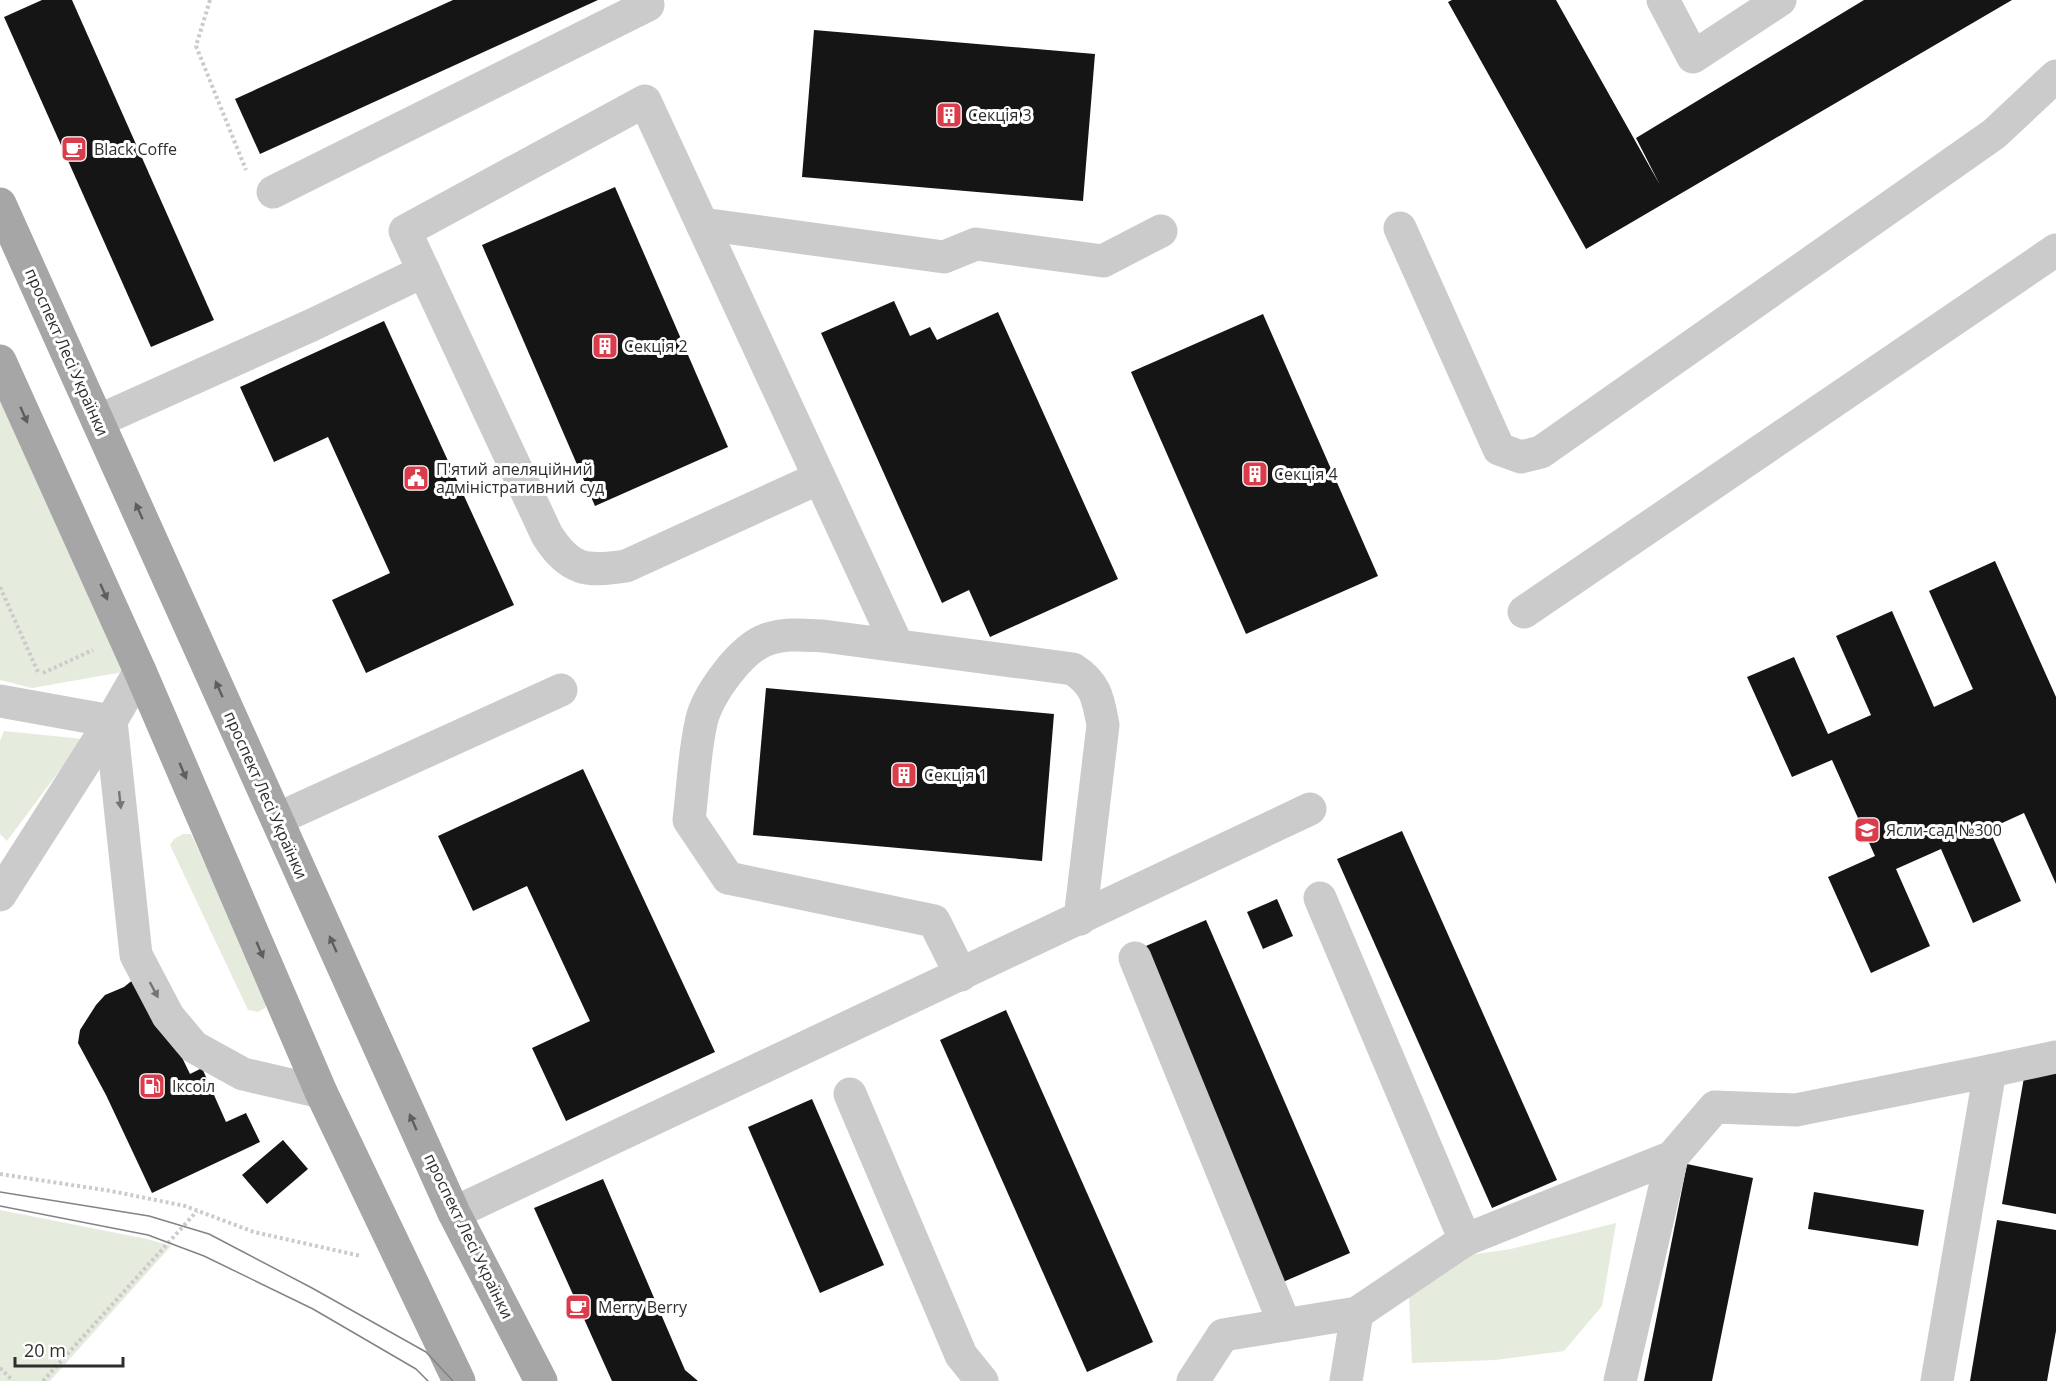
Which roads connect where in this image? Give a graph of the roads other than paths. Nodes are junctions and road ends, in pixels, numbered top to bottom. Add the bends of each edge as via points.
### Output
1 (646, 0) edge
2 (1663, 0) edge
3 (1780, 0) edge
4 (2056, 76) edge
5 (261, 184) road end
6 (0, 204) edge
7 (702, 224) junction
8 (1400, 228) dead end
9 (1161, 231) dead end
10 (2056, 250) edge
11 (424, 271) junction
12 (0, 361) edge
13 (98, 421) junction
14 (819, 478) junction
15 (1524, 612) dead end
16 (897, 645) junction
17 (140, 671) junction
18 (561, 690) dead end
19 (0, 701) edge
20 (111, 721) junction
21 (1310, 809) dead end
22 (278, 819) junction
23 (0, 895) edge
24 (1320, 898) dead end
25 (1080, 919) junction
26 (1135, 958) dead end
27 (961, 975) junction
28 (2056, 1057) edge
29 (1990, 1071) junction
30 (321, 1092) junction
31 (850, 1094) dead end
32 (1672, 1157) junction
33 (454, 1213) junction
34 (1465, 1240) junction
35 (1357, 1313) junction
36 (1285, 1325) junction
37 (459, 1381) edge
38 (541, 1381) edge
39 (982, 1381) edge
40 (1193, 1381) edge
41 (1346, 1381) edge
42 (1620, 1381) edge
43 (1937, 1381) edge

1 - 5 street via 648,5
2 - 3 street via 1692,57
4 - 8 street via 1994,134 1541,452 1521,457 1499,449
6 - 13 main road, проспект Лесі Українки
7 - 9 street via 944,257 976,244 1103,261
7 - 11 street via 645,101 405,231
7 - 14 street
10 - 15 street
11 - 13 street
11 - 14 street via 547,535 559,554 577,566 600,570 626,566
12 -> 17 main road
22 -> 13 main road, проспект Лесі Українки
14 - 16 street
16 - 25 street via 1073,669 1088,678 1098,699 1103,725
16 - 27 street via 791,634 766,639 737,661 715,690 701,721 689,820 728,878 934,921
17 - 20 street
17 -> 30 main road
18 - 22 street
19 - 20 street
20 - 23 street
20 -> 30 street via 136,955 168,1016 194,1047 243,1074
21 - 25 street
33 -> 22 main road, проспект Лесі Українки
24 - 34 street
25 - 27 street
26 - 36 street
27 - 33 street
28 - 29 street
29 - 32 street via 1796,1110 1715,1107
29 - 43 street
30 - 37 main road
31 - 39 street via 961,1355
32 - 34 street
32 - 42 street
33 - 38 main road, проспект Лесі Українки
34 - 35 street
35 - 36 street
35 - 41 street
36 - 40 street via 1223,1335

